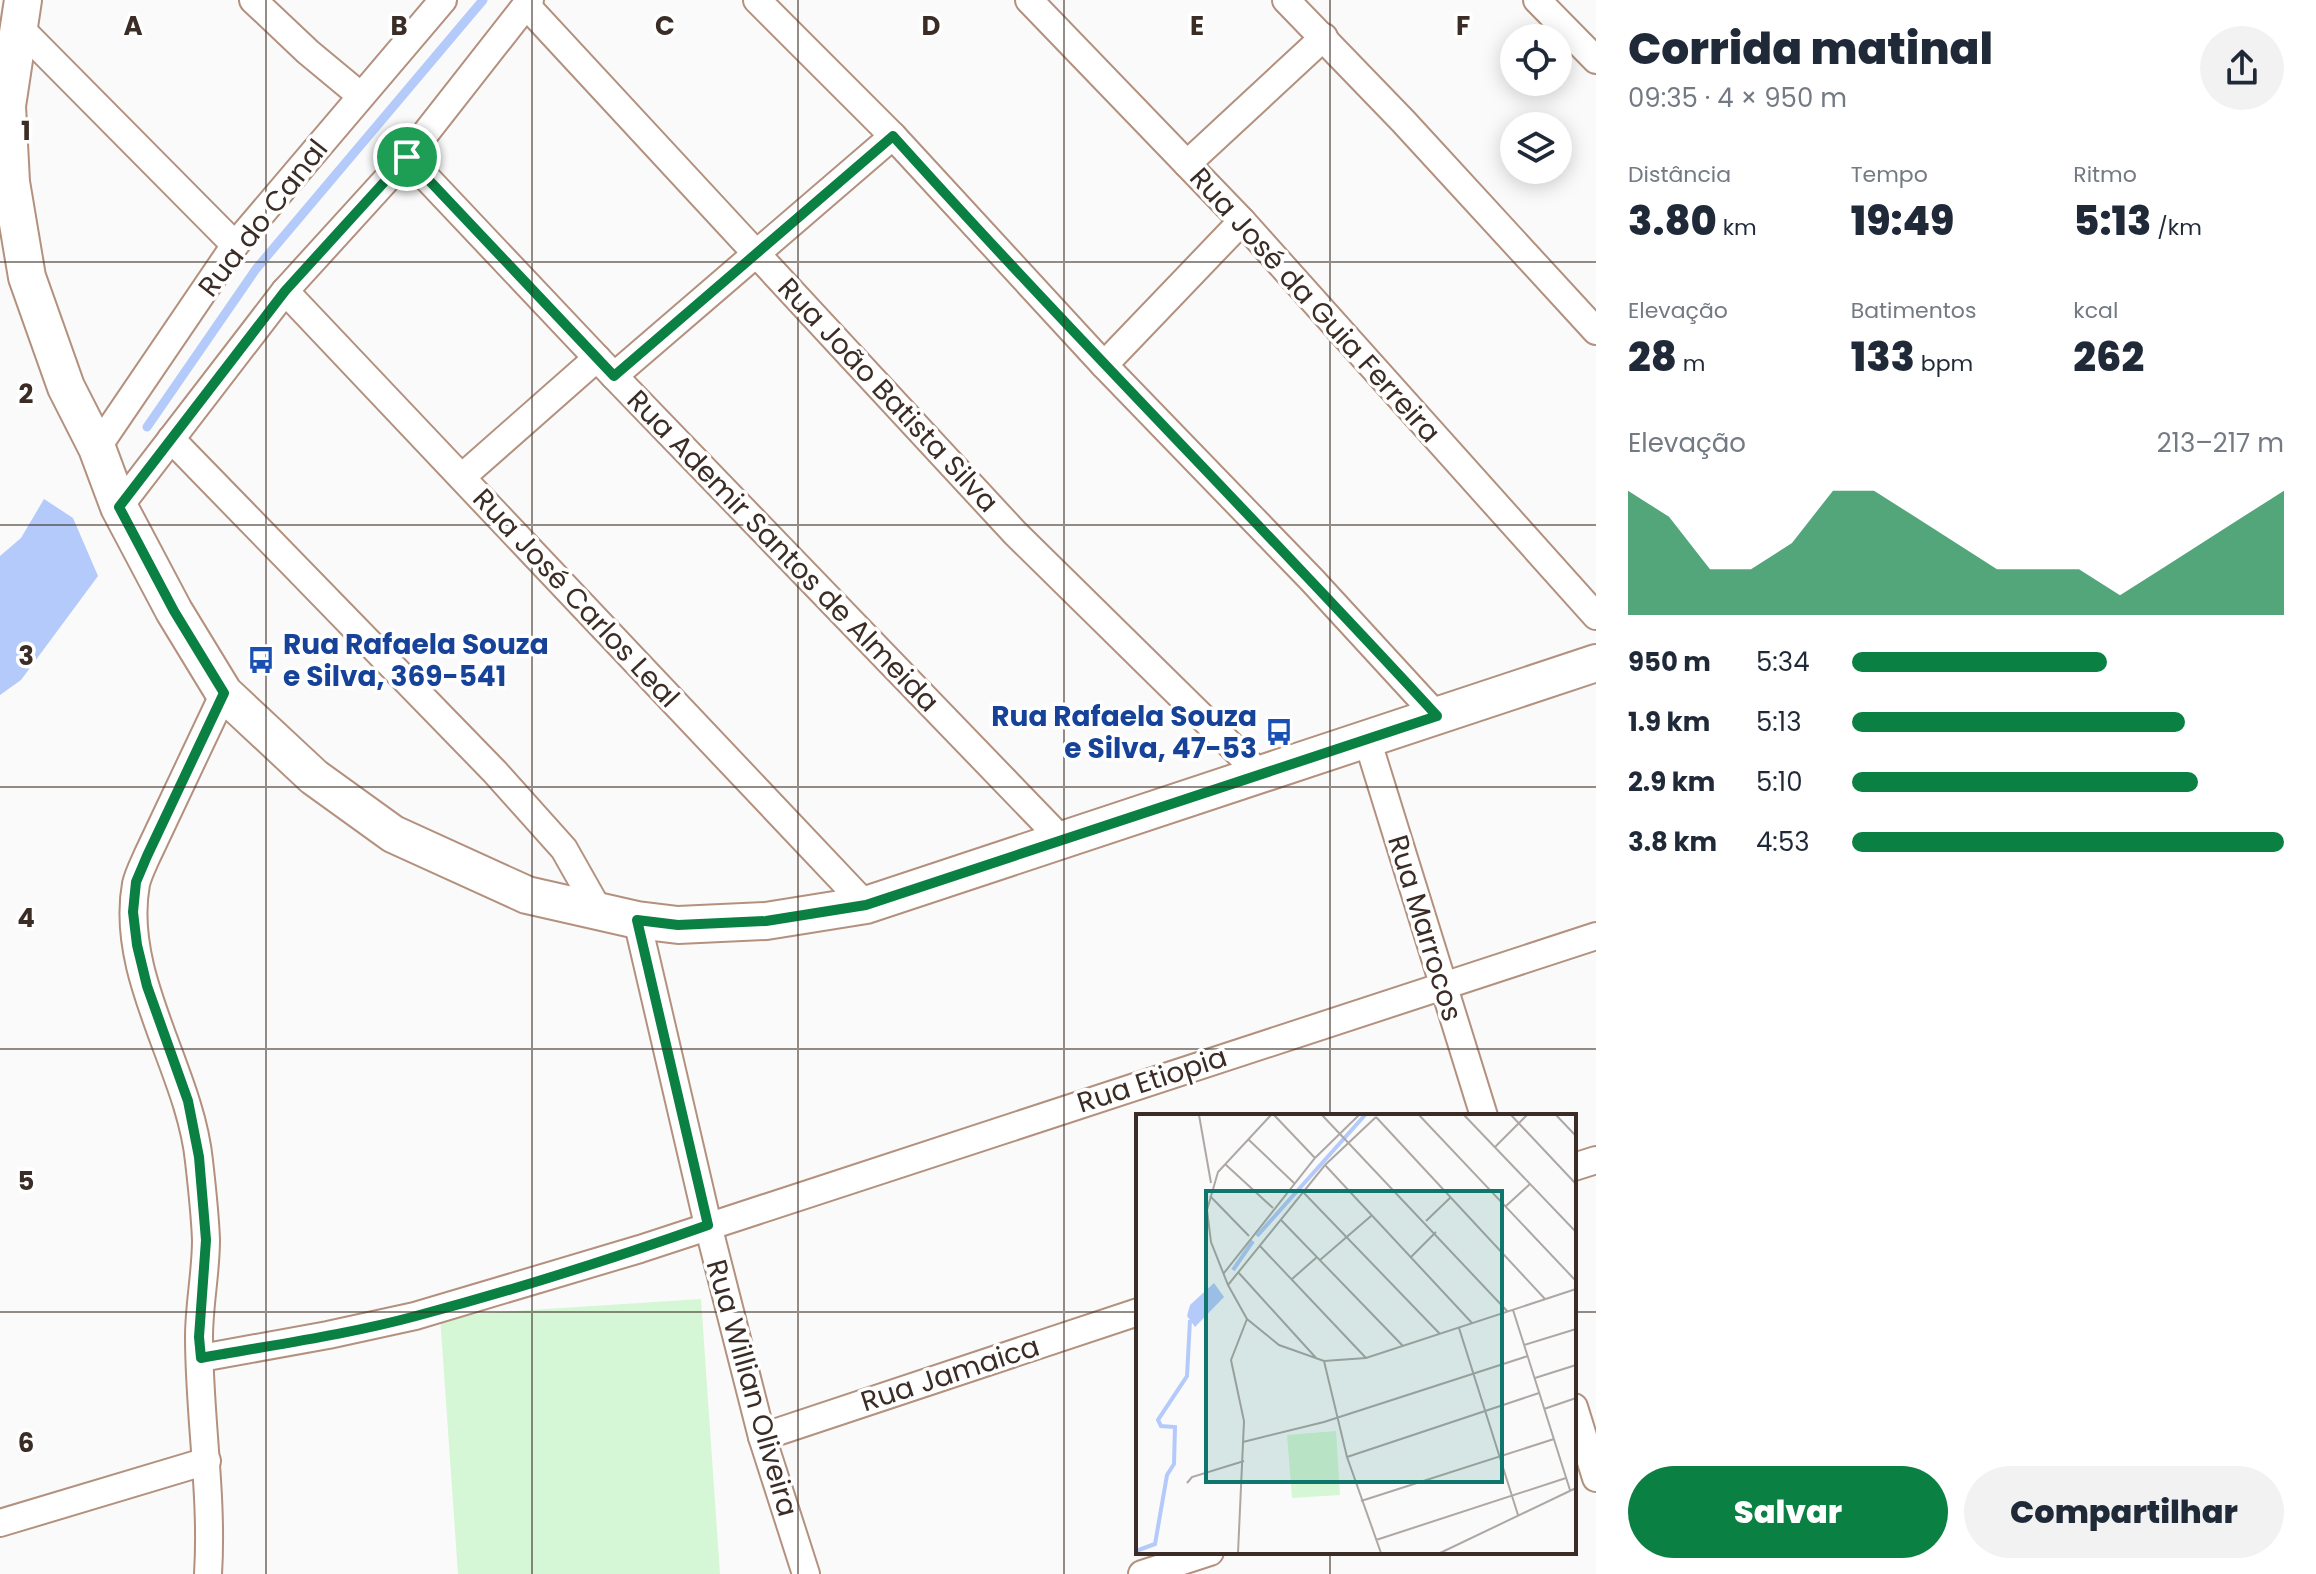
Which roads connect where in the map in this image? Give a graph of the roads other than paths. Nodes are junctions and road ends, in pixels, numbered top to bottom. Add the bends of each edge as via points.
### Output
1 (253, 0) edge
2 (443, 0) edge
3 (757, 0) edge
4 (1029, 0) edge
5 (1286, 0) edge
6 (1537, 0) edge
7 (528, 2) edge
8 (22, 14) edge
9 (1324, 37) junction
10 (1596, 60) edge
11 (361, 96) junction
12 (893, 136) junction
13 (407, 157) junction
14 (1187, 164) junction
15 (1242, 221) junction
16 (235, 245) junction
17 (756, 253) junction
18 (285, 291) junction
19 (1596, 331) edge
20 (1104, 365) junction
21 (606, 367) junction
22 (171, 439) junction
23 (97, 448) junction
24 (462, 477) junction
25 (119, 507) junction
26 (1596, 616) edge
27 (1596, 663) edge
28 (224, 693) junction
29 (1437, 716) junction
30 (1367, 739) junction
31 (1261, 775) junction
32 (1062, 840) junction
33 (866, 905) junction
34 (599, 911) junction
35 (637, 920) junction
36 (1596, 936) edge
37 (1443, 985) junction
38 (1483, 1114) edge
39 (1596, 1160) edge
40 (1576, 1166) edge
41 (708, 1225) junction
42 (1136, 1313) edge
43 (201, 1358) junction
44 (1581, 1425) edge
45 (762, 1437) junction
46 (207, 1461) junction
47 (1596, 1478) edge
48 (0, 1523) edge
49 (1204, 1554) edge
50 (208, 1574) edge
51 (806, 1574) edge
52 (1142, 1574) edge

1 - 11 street
2 - 11 street, Rua do Canal
3 - 12 street
4 - 14 street, Rua José da Guia Ferreira
5 - 9 street
6 - 10 street
7 - 13 street
7 - 17 street, Rua João Batista Silva
8 - 16 street
8 - 23 street via 7,106 11,182 27,277 66,387
9 - 14 street
9 - 19 street
11 - 16 street, Rua do Canal
12 - 17 street
12 - 20 street
13 - 18 street
13 - 21 street, Rua Ademir Santos de Almeida
14 - 15 street, Rua José da Guia Ferreira
15 - 20 street
15 - 26 street, Rua José da Guia Ferreira
16 - 23 street, Rua do Canal
17 - 21 street
17 - 31 street, Rua João Batista Silva via 1015,533
18 - 22 street
18 - 24 street, Rua José Carlos Leal
20 - 29 street
21 - 24 street
21 - 32 street, Rua Ademir Santos de Almeida
22 - 25 street
22 - 34 street via 515,794 564,849
23 - 25 street
24 - 33 street, Rua José Carlos Leal
25 - 28 street
27 - 29 street
28 - 34 street via 314,777 393,834 527,895
28 - 43 street via 136,882 133,912 147,986 188,1101 199,1157 206,1240
29 - 30 street
30 - 31 street
30 - 37 street, Rua Marrocos
31 - 32 street
32 - 33 street
33 - 35 street via 766,921 678,925
34 - 35 street
35 - 41 street, Rua Willian Oliveira
36 - 37 street, Rua Etiopia
37 - 38 street, Rua Marrocos
37 - 41 street, Rua Etiopia
39 - 40 street
41 - 43 street, Rua Etiopia via 415,1316
41 - 45 street, Rua Willian Oliveira
42 - 45 street, Rua Jamaica
43 - 46 street
44 - 47 street
45 - 51 street, Rua Willian Oliveira
46 - 48 street
46 - 50 street
49 - 52 street

